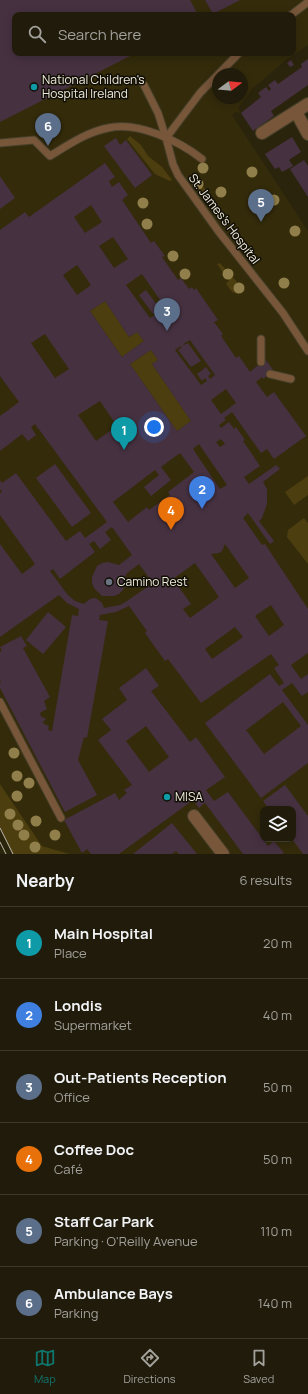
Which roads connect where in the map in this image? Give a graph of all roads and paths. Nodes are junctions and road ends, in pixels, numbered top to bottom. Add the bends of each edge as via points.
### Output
1 (308, 2) edge
2 (295, 12) edge
3 (234, 56) edge
4 (144, 84) dead end
5 (308, 104) edge
6 (296, 112) junction
7 (262, 133) dead end
8 (308, 134) edge
9 (166, 138) junction
10 (0, 143) edge
11 (202, 159) dead end
12 (261, 339) dead end
13 (308, 351) edge
14 (261, 362) dead end
15 (270, 374) dead end
16 (291, 379) dead end
17 (0, 702) edge
18 (194, 816) dead end
19 (61, 818) dead end
20 (223, 854) edge

1 - 2 lane
3 - 9 lane via 200,93
4 - 9 lane, St. James's Hospital via 158,113
5 - 6 street
6 - 7 street
6 - 8 street
9 - 10 lane via 146,130 124,126 108,128 76,141 50,156 34,140
9 - 11 lane
9 - 13 lane, St. James's Hospital via 173,164 181,180 283,313
12 - 14 lane
15 - 16 lane
17 - 19 lane
18 - 20 street

